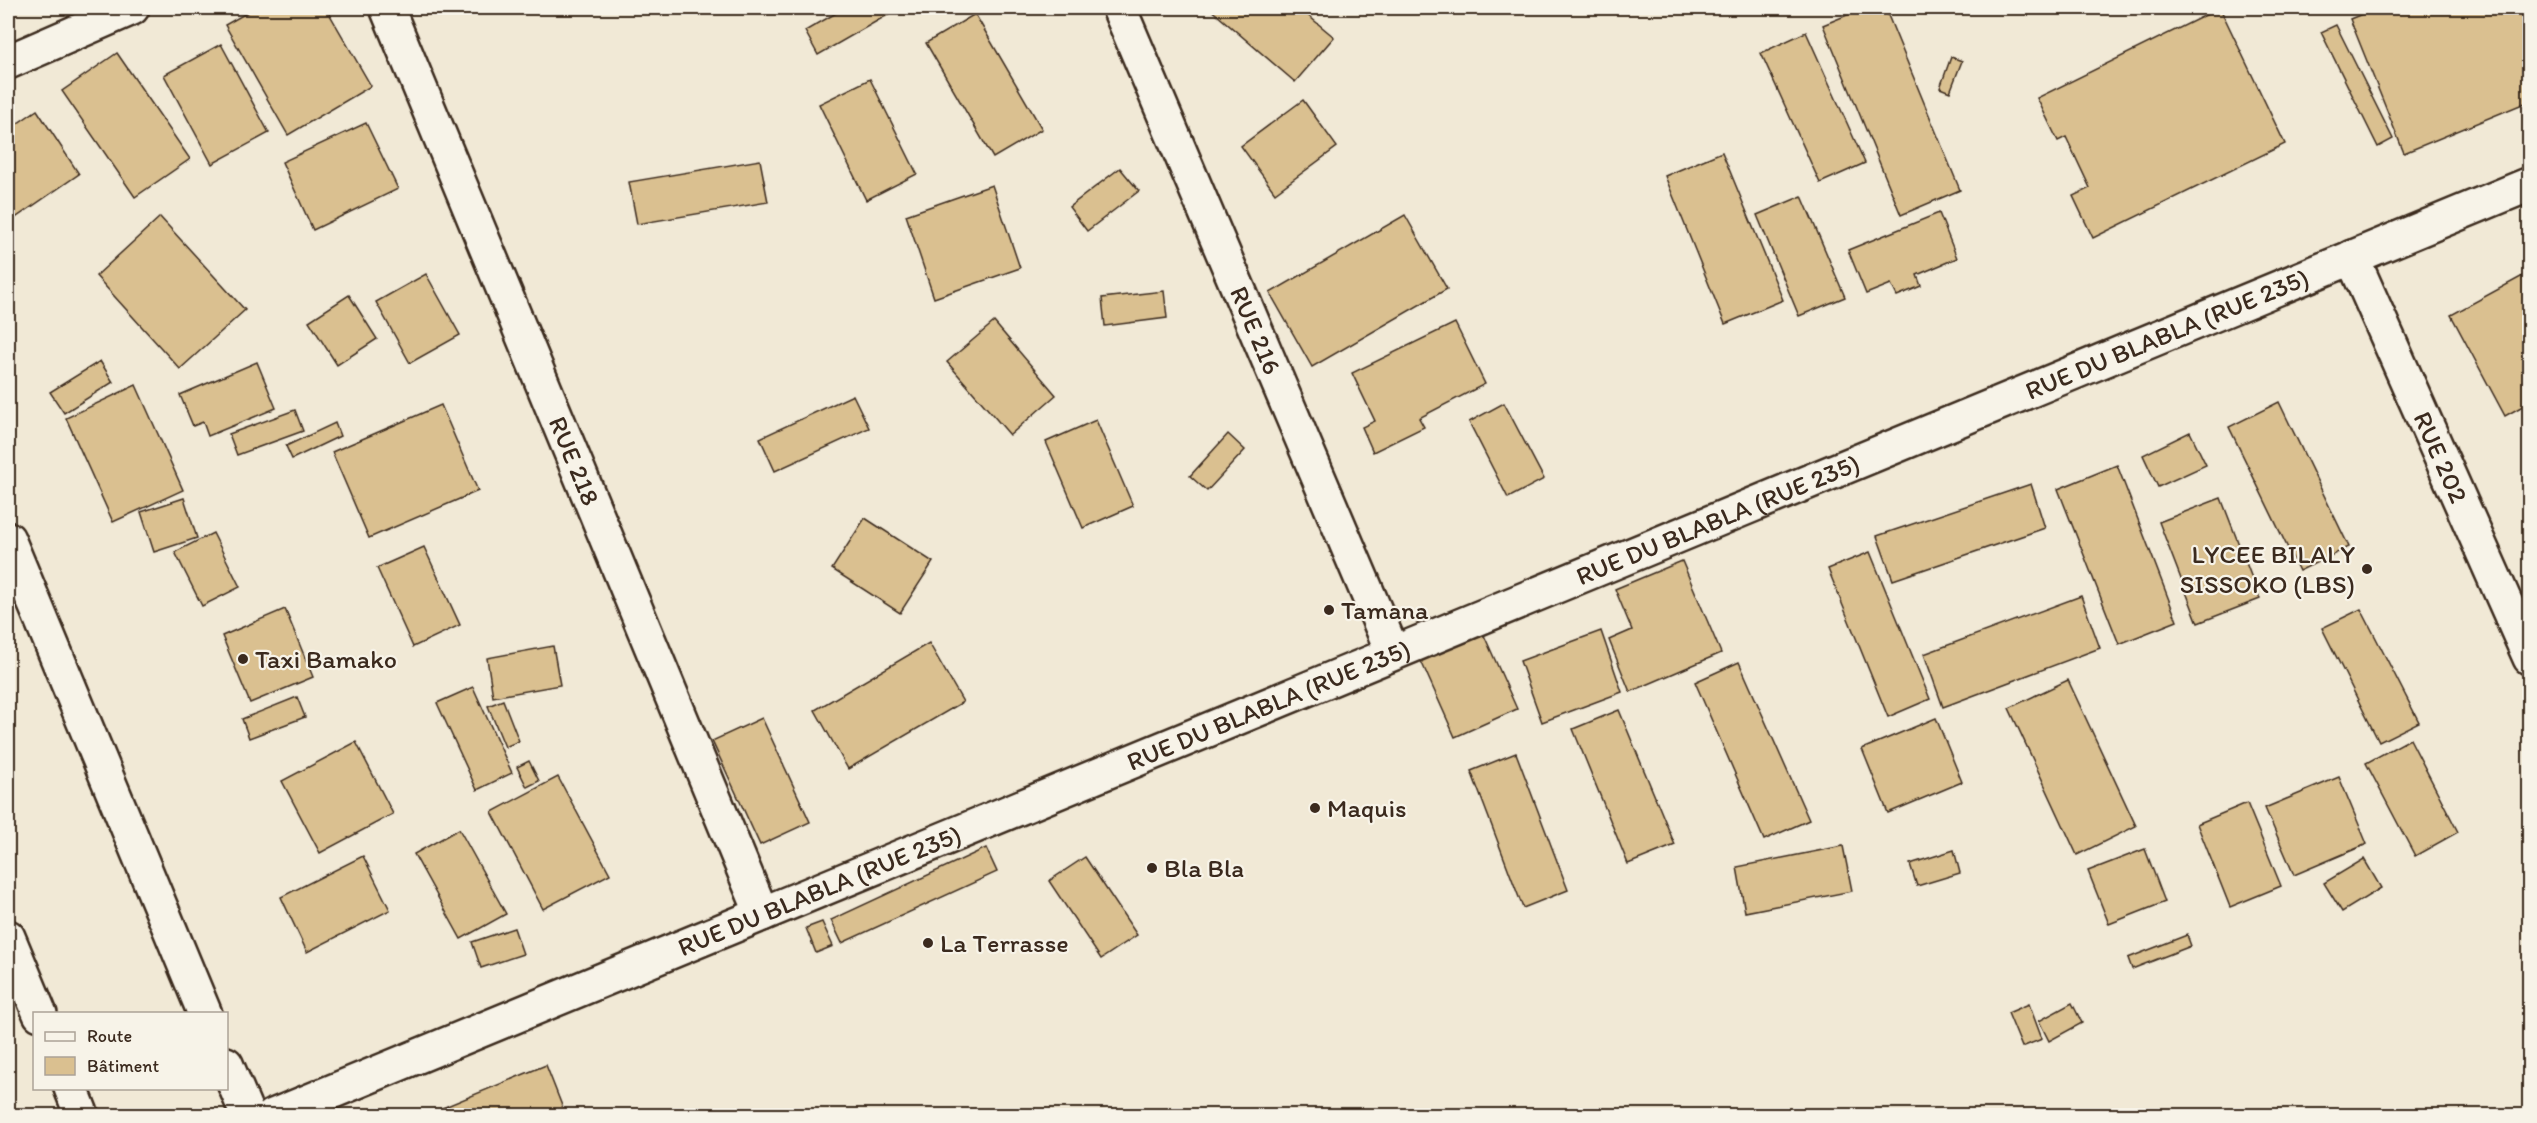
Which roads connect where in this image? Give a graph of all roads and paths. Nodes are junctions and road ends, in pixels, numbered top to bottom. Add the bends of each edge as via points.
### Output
1 (132, 8) edge
2 (387, 8) edge
3 (1119, 8) edge
4 (8, 62) edge
5 (2529, 184) edge
6 (2352, 257) junction
7 (8, 539) edge
8 (1393, 653) junction
9 (2529, 658) edge
10 (762, 914) junction
11 (8, 937) edge
12 (39, 1012) edge
13 (204, 1012) edge
14 (228, 1069) edge
15 (71, 1090) edge
16 (82, 1116) edge
17 (248, 1116) edge
18 (273, 1116) edge

1 - 4 street
2 - 10 street, RUE 218
3 - 8 street, RUE 216
5 - 6 street, RUE DU BLABLA (RUE 235)
6 - 8 street, RUE DU BLABLA (RUE 235)
6 - 9 street, RUE 202
7 - 13 street
8 - 10 street, RUE DU BLABLA (RUE 235)
10 - 18 street, RUE DU BLABLA (RUE 235)
11 - 12 street
14 - 17 street
15 - 16 street

